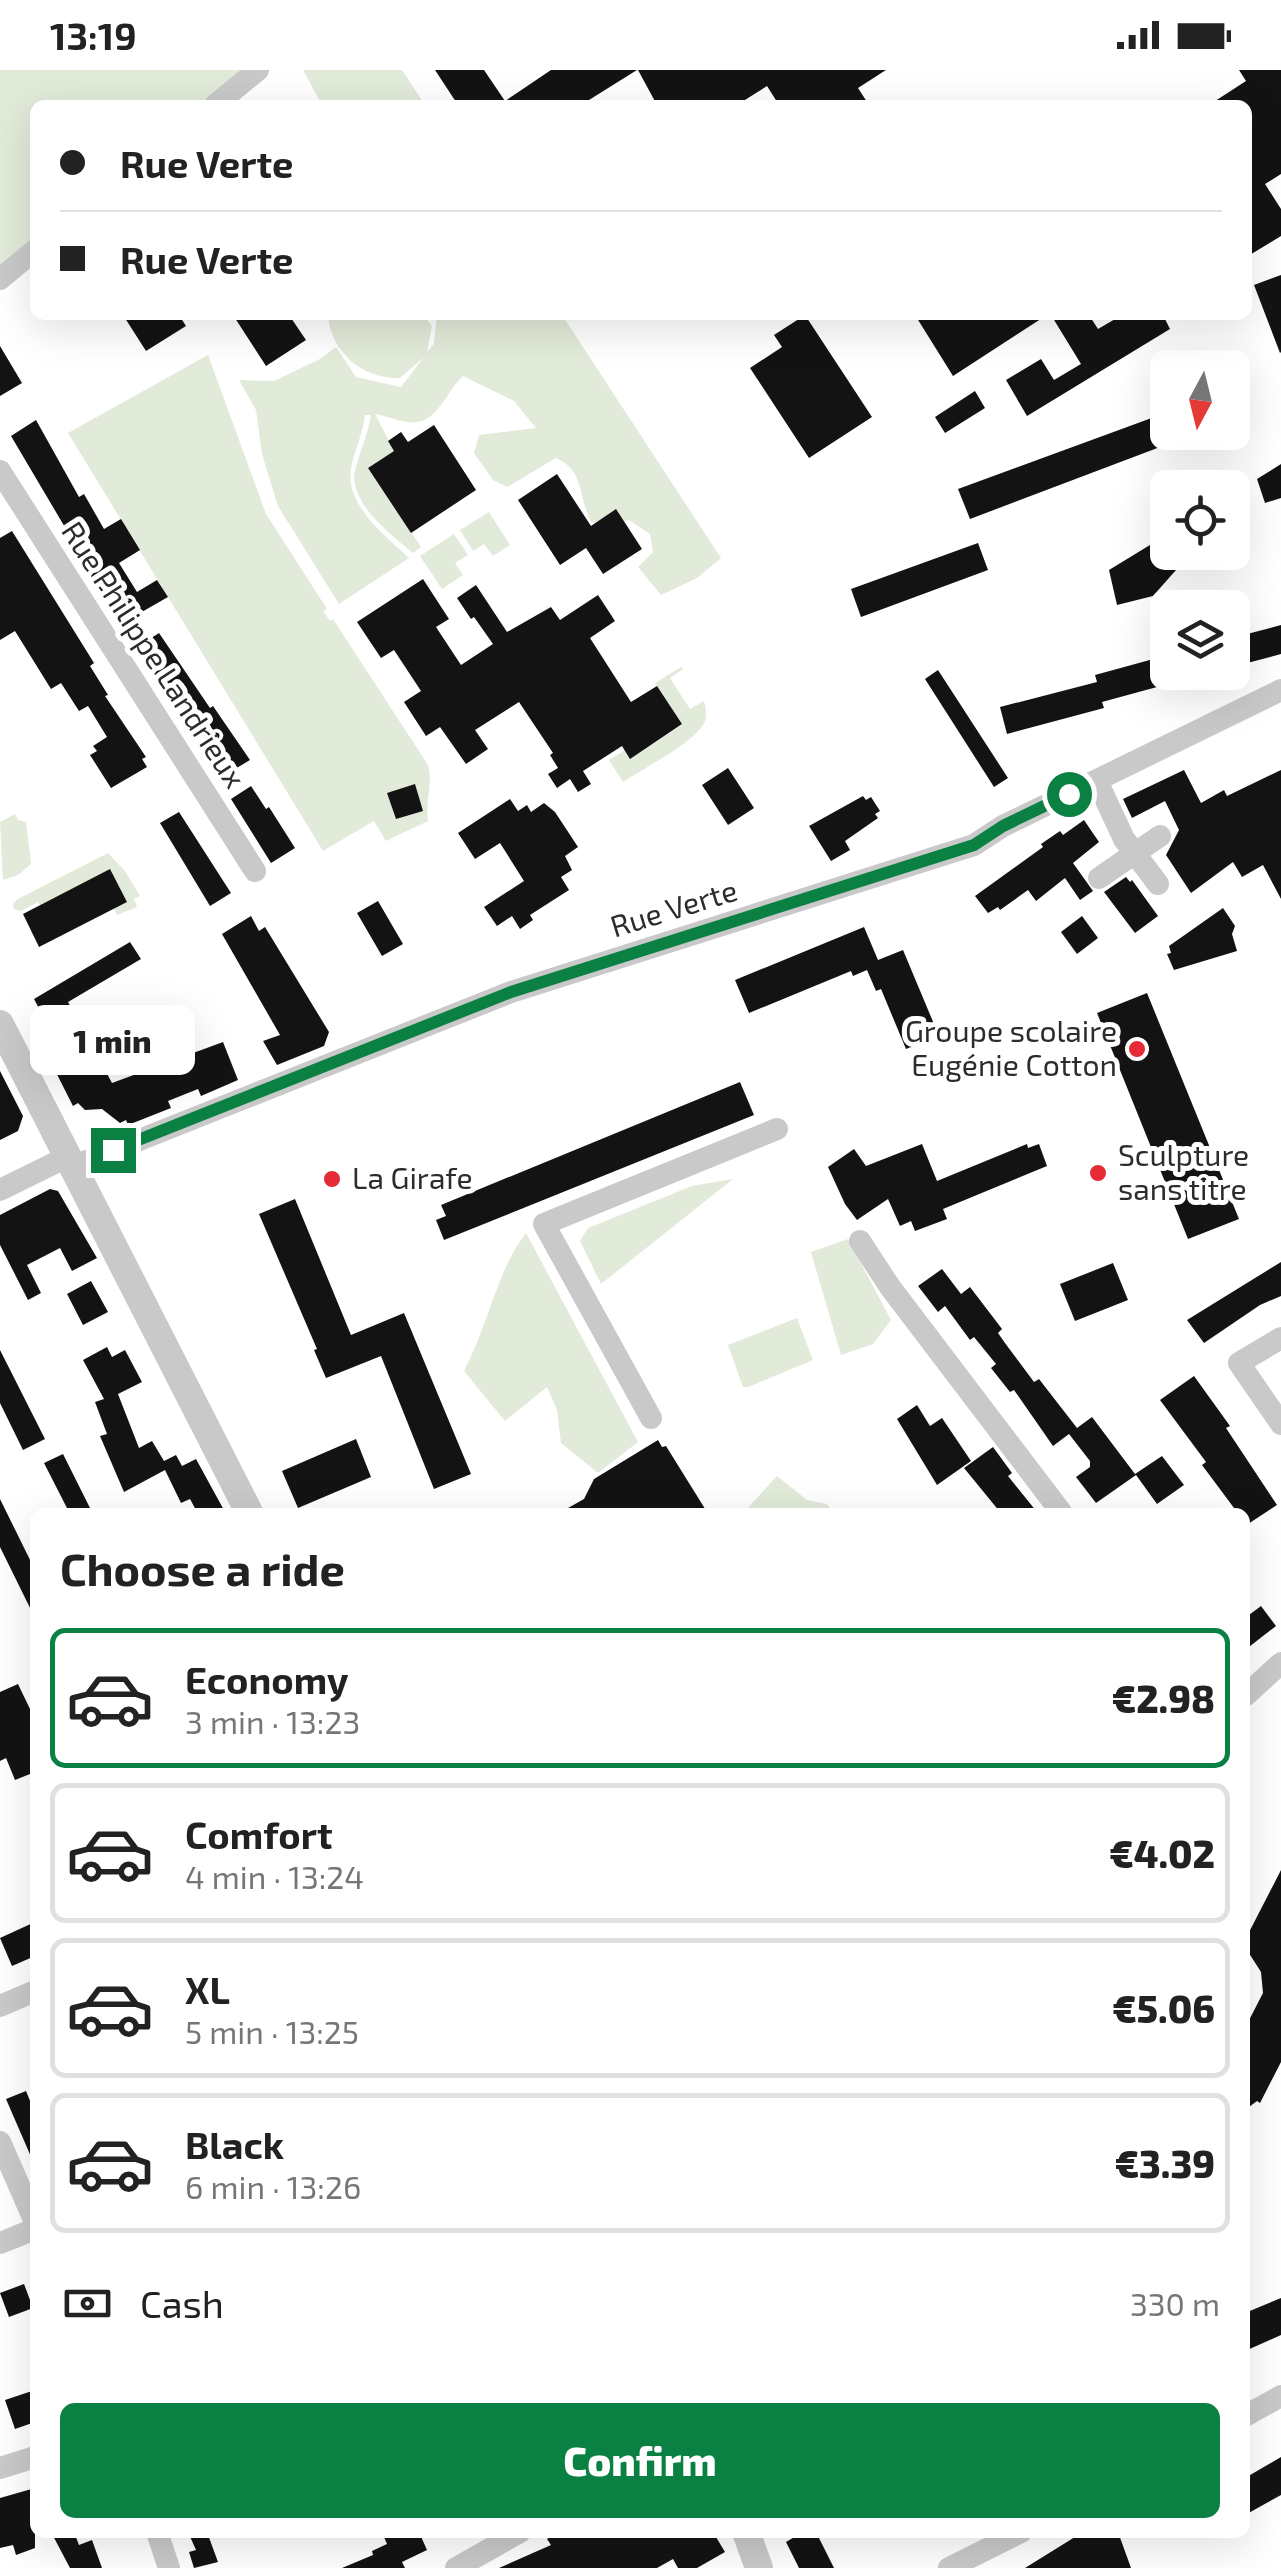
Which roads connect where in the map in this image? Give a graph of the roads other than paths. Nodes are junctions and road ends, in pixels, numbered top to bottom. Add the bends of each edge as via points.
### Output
1 (258, 70) edge
2 (220, 100) edge
3 (30, 254) edge
4 (0, 279) edge
5 (0, 471) edge
6 (1281, 690) edge
7 (1098, 781) junction
8 (1160, 836) dead end
9 (1136, 855) junction
10 (255, 871) dead end
11 (1099, 878) dead end
12 (1158, 884) dead end
13 (0, 1024) edge
14 (777, 1130) dead end
15 (71, 1160) junction
16 (0, 1190) edge
17 (860, 1242) dead end
18 (1281, 1338) edge
19 (651, 1418) dead end
20 (1281, 1424) edge
21 (248, 1508) edge
22 (1058, 1508) edge
23 (1281, 1663) edge
24 (1250, 1691) edge
25 (30, 1992) edge
26 (0, 2006) edge
27 (0, 2142) edge
28 (30, 2213) edge
29 (30, 2228) edge
30 (0, 2243) edge
31 (1281, 2396) edge
32 (1250, 2413) edge
33 (30, 2459) edge
34 (0, 2468) edge
35 (158, 2538) edge
36 (509, 2538) edge
37 (748, 2538) edge
38 (1009, 2538) edge
39 (169, 2568) edge
40 (456, 2568) edge
41 (759, 2568) edge
42 (949, 2568) edge

1 - 2 street
3 - 4 street
5 - 10 street, Rue Philippe Landrieux
6 - 7 street, Rue Verte
7 - 9 street
7 - 15 street, Rue Verte via 974,845 511,992
8 - 9 street
9 - 11 street
9 - 12 street
13 - 15 street
14 - 19 street via 544,1224
15 - 16 street, Rue Verte
15 - 21 street
17 - 22 street
18 - 20 street via 1239,1363
23 - 24 street
25 - 26 street
27 - 28 street
29 - 30 street
31 - 32 street
33 - 34 street
35 - 39 street
36 - 40 street
37 - 41 street
38 - 42 street

